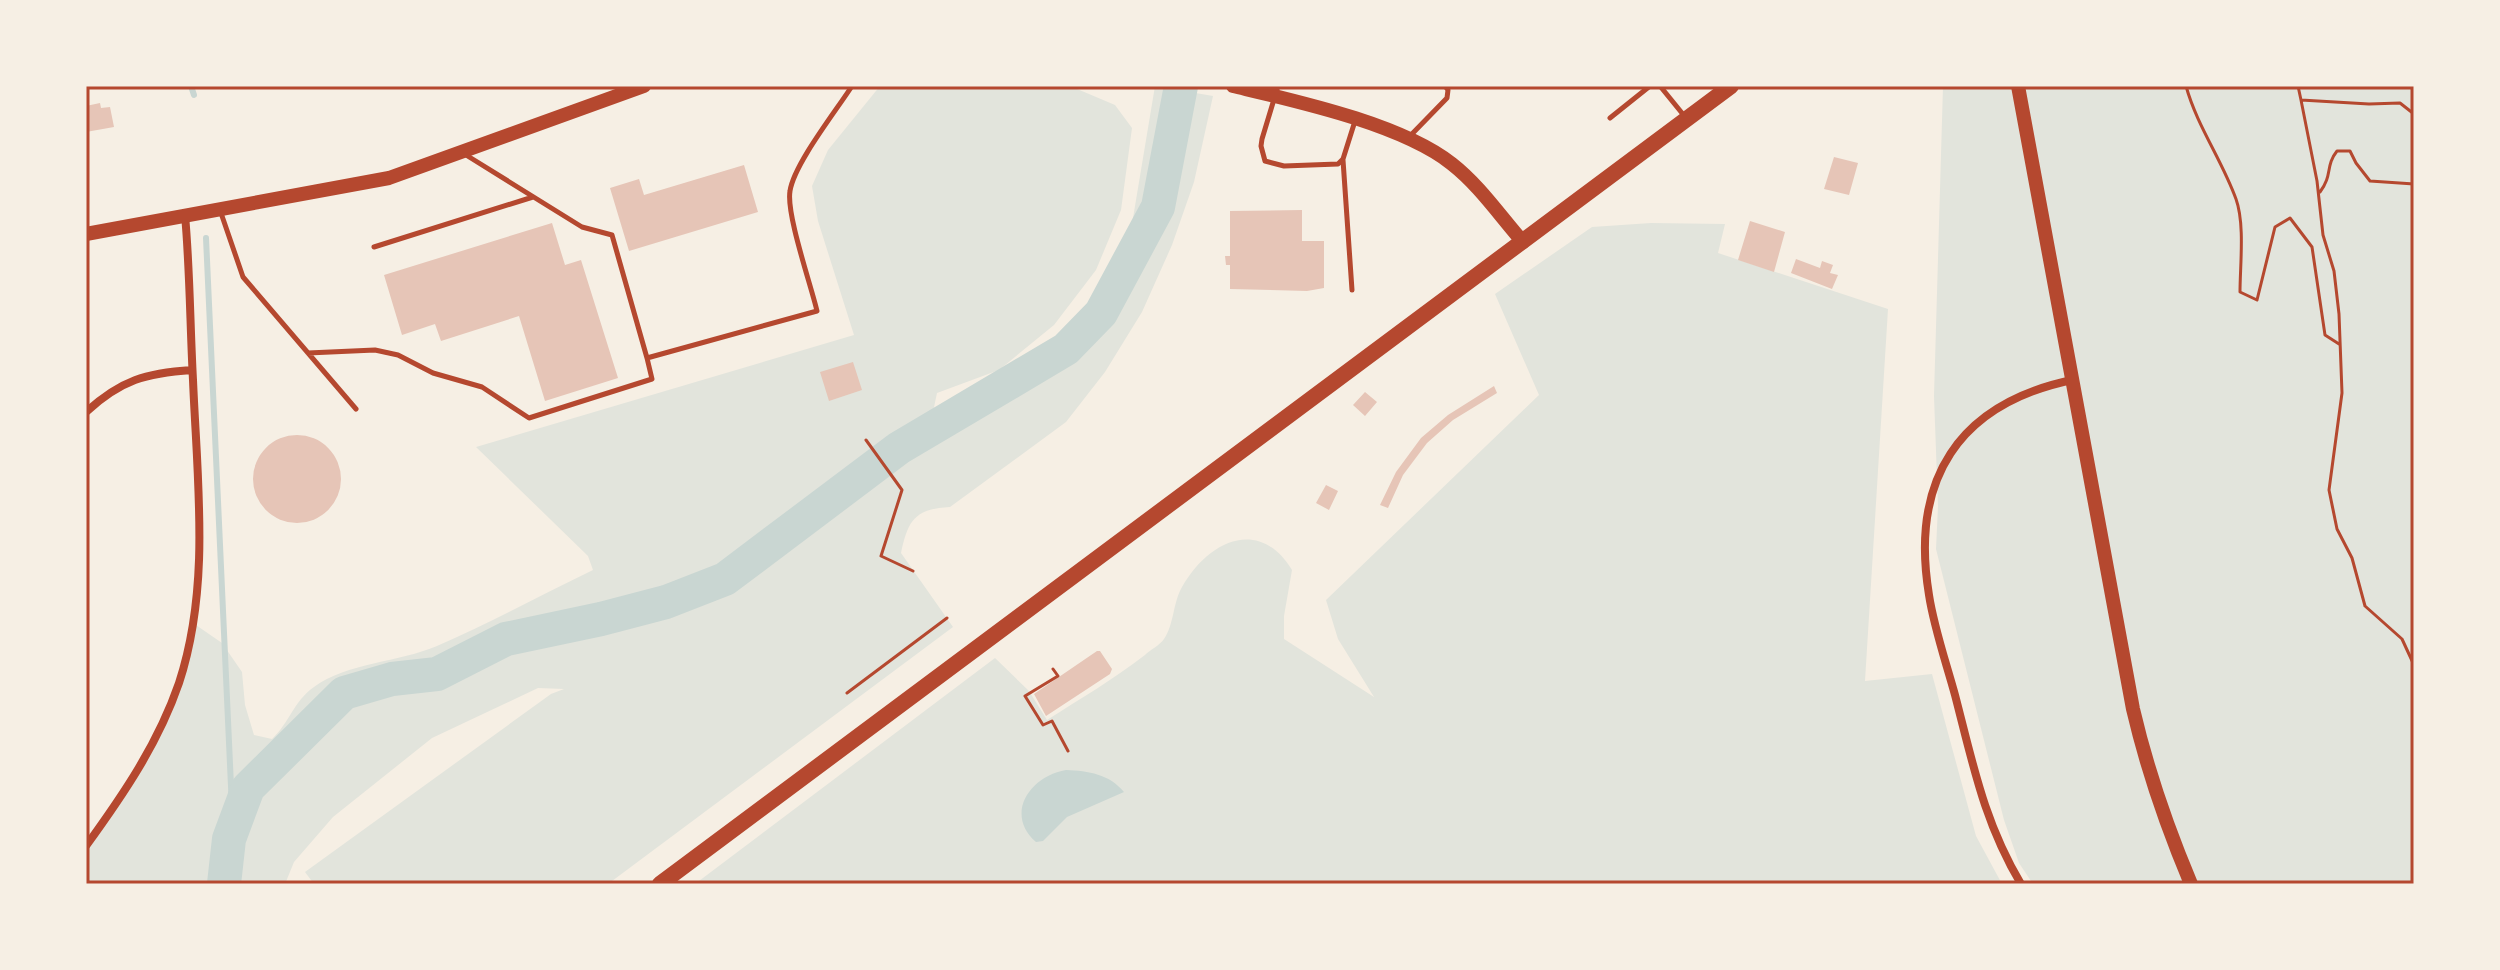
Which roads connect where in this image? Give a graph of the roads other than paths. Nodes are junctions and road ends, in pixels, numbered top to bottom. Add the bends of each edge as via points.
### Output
1 (644, 86) edge
2 (852, 86) edge
3 (1233, 86) edge
4 (1445, 86) edge
5 (1650, 86) edge
6 (1660, 86) edge
7 (1731, 86) edge
8 (2018, 86) edge
9 (1277, 91) edge
10 (1610, 118) dead end
11 (1686, 119) junction
12 (1355, 120) junction
13 (1408, 138) junction
14 (464, 153) junction
15 (1343, 159) junction
16 (534, 197) junction
17 (220, 208) junction
18 (185, 215) junction
19 (86, 234) edge
20 (1523, 242) junction
21 (374, 247) dead end
22 (1352, 290) dead end
23 (308, 353) junction
24 (647, 358) junction
25 (192, 370) junction
26 (2072, 380) junction
27 (356, 409) dead end
28 (86, 412) edge
29 (86, 846) edge
30 (660, 884) edge
31 (2021, 884) edge
32 (2191, 884) edge

1 - 14 street
2 - 24 lane via 798,167 789,193 817,311
3 - 9 street
4 - 13 lane via 1447,98
5 - 10 lane
6 - 11 lane
7 - 11 main road
8 - 26 street
9 - 12 street
9 - 15 lane via 1261,146 1265,161 1334,166
11 - 20 main road
12 - 13 street
12 - 15 lane
13 - 20 street via 1456,167
14 - 16 lane
14 - 17 street via 368,184
15 - 22 lane
16 - 21 lane
16 - 24 lane via 582,227 612,235
17 - 18 street
17 - 23 lane via 243,277
18 - 19 street
18 - 25 street
20 - 30 main road
23 - 24 lane via 375,350 398,355 433,373 482,387 529,418 652,379
23 - 27 lane
25 - 28 street via 131,380
25 - 29 street via 199,547 188,649 156,739
26 - 31 street via 2015,397 1966,432 1936,480 1925,523 1929,597 1980,798
26 - 32 street via 2141,744

